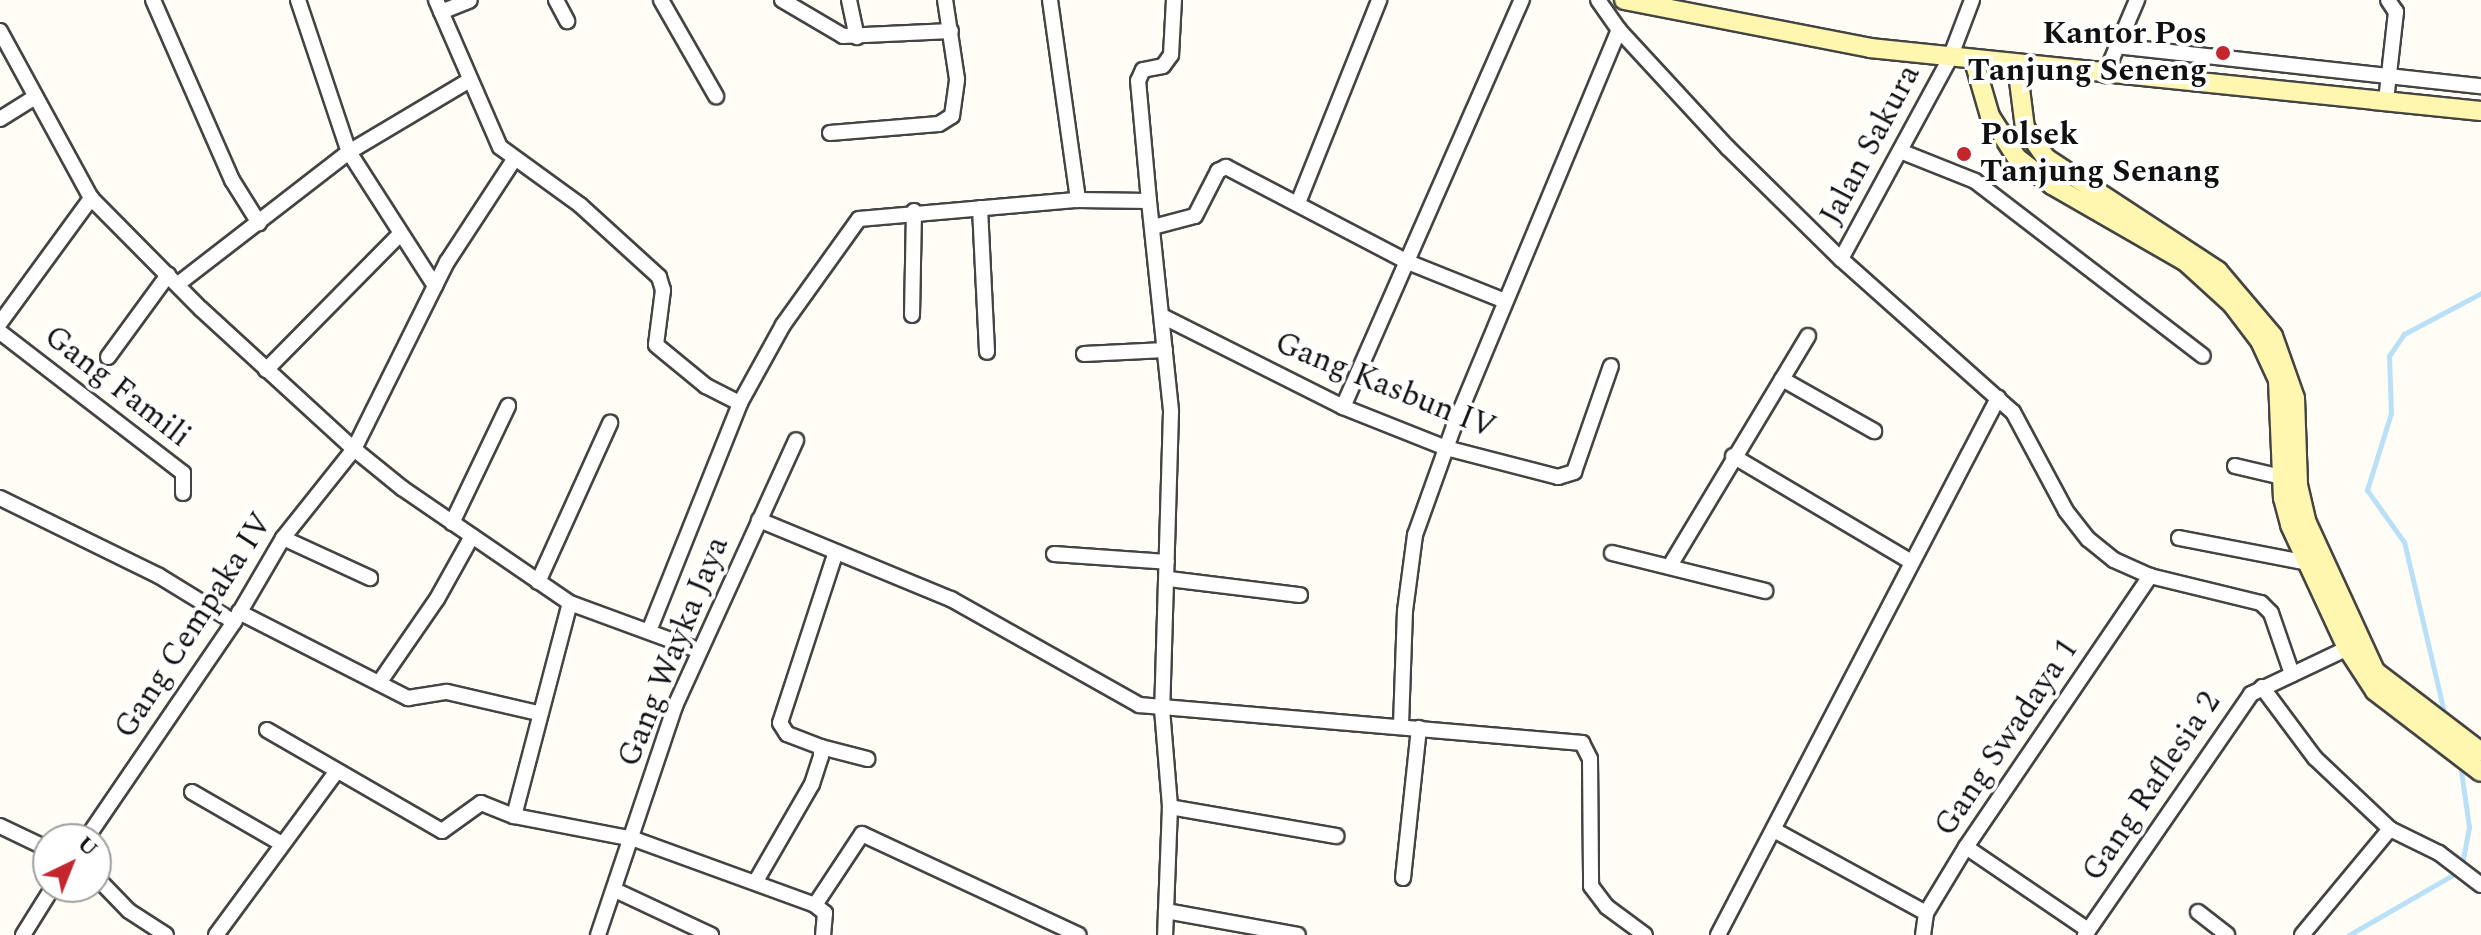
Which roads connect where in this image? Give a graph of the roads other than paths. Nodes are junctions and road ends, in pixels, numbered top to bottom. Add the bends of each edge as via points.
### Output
1 (153, 0) edge
2 (298, 0) edge
3 (470, 0) edge
4 (556, 0) edge
5 (661, 0) edge
6 (782, 0) edge
7 (849, 0) edge
8 (945, 0) edge
9 (1050, 0) edge
10 (1174, 0) edge
11 (1379, 0) edge
12 (1522, 0) edge
13 (1598, 0) edge
14 (1624, 0) edge
15 (1972, 0) edge
16 (2137, 0) edge
17 (2388, 0) edge
18 (438, 6) edge
19 (567, 21) dead end
20 (1619, 30) junction
21 (0, 31) edge
22 (951, 31) junction
23 (857, 37) junction
24 (2116, 46) junction
25 (1950, 58) junction
26 (1974, 61) junction
27 (2017, 65) junction
28 (2105, 75) junction
29 (2389, 78) junction
30 (468, 81) junction
31 (2481, 86) edge
32 (716, 96) dead end
33 (34, 98) junction
34 (2386, 101) junction
35 (2481, 111) edge
36 (0, 119) edge
37 (830, 133) dead end
38 (1900, 151) junction
39 (349, 152) junction
40 (513, 161) junction
41 (91, 198) junction
42 (1078, 200) junction
43 (1149, 201) junction
44 (1298, 203) junction
45 (980, 208) junction
46 (914, 211) junction
47 (259, 223) junction
48 (1153, 227) junction
49 (399, 235) junction
50 (1841, 259) junction
51 (1408, 262) junction
52 (173, 279) junction
53 (435, 286) junction
54 (0, 291) edge
55 (1505, 301) junction
56 (13, 303) junction
57 (912, 315) dead end
58 (1164, 317) junction
59 (0, 323) edge
60 (0, 332) edge
61 (1808, 336) dead end
62 (1165, 350) junction
63 (987, 352) dead end
64 (1084, 354) dead end
65 (2203, 356) dead end
66 (108, 357) dead end
67 (1611, 366) dead end
68 (266, 370) junction
69 (1782, 379) junction
70 (1998, 398) junction
71 (740, 403) junction
72 (508, 406) dead end
73 (1343, 407) junction
74 (610, 423) dead end
75 (1874, 431) dead end
76 (796, 440) dead end
77 (1446, 448) junction
78 (354, 449) junction
79 (1733, 456) junction
80 (2235, 466) dead end
81 (2282, 477) junction
82 (183, 493) dead end
83 (0, 498) edge
84 (759, 520) junction
85 (452, 523) junction
86 (472, 536) junction
87 (283, 538) junction
88 (2179, 538) dead end
89 (836, 552) junction
90 (1612, 553) dead end
91 (1054, 554) dead end
92 (1910, 561) junction
93 (1167, 562) junction
94 (2308, 563) junction
95 (1671, 564) junction
96 (2150, 576) junction
97 (370, 578) dead end
98 (1169, 579) junction
99 (538, 582) junction
100 (1765, 591) dead end
101 (1300, 595) dead end
102 (570, 603) junction
103 (236, 617) junction
104 (649, 631) junction
105 (2355, 645) junction
106 (698, 650) junction
107 (2292, 674) junction
108 (379, 683) junction
109 (2262, 687) junction
110 (1162, 709) junction
111 (538, 713) junction
112 (1401, 725) junction
113 (1419, 728) junction
114 (267, 730) dead end
115 (821, 747) junction
116 (2475, 753) edge
117 (867, 759) dead end
118 (336, 772) junction
119 (192, 792) dead end
120 (1170, 807) junction
121 (514, 816) junction
122 (97, 823) edge
123 (0, 826) edge
124 (2390, 829) junction
125 (1774, 830) junction
126 (1336, 836) dead end
127 (634, 839) junction
128 (32, 841) edge
129 (282, 844) junction
130 (1966, 847) junction
131 (1403, 878) dead end
132 (2476, 880) edge
133 (756, 881) junction
134 (617, 891) junction
135 (112, 893) edge
136 (43, 903) edge
137 (815, 905) junction
138 (1166, 911) junction
139 (2198, 912) dead end
140 (1926, 913) junction
141 (2086, 933) edge
142 (1643, 934) edge
143 (23, 935) edge
144 (166, 935) edge
145 (216, 935) edge
146 (598, 935) edge
147 (711, 935) edge
148 (823, 935) edge
149 (1079, 935) edge
150 (1165, 935) edge
151 (1298, 935) edge
152 (1718, 935) edge
153 (1923, 935) edge
154 (2227, 935) edge
155 (2302, 935) edge

1 - 47 street via 232,180
2 - 39 street
3 - 18 street
4 - 19 street
5 - 32 street
6 - 23 street via 829,30
7 - 23 street
8 - 22 street
9 - 42 street
10 - 43 street via 1171,55 1163,66 1143,70 1138,81
11 - 44 street
12 - 51 street
13 - 20 street
14 - 25 street via 1814,39
15 - 25 street, Jalan Sakura
16 - 24 street
17 - 29 street via 2396,12
18 - 30 street
20 - 50 street
20 - 55 street
21 - 33 street
22 - 23 street
22 - 37 street via 957,98 948,120
24 - 28 street
24 - 29 street
25 - 26 street
25 - 38 street, Jalan Sakura
26 - 27 street
26 - 81 street via 1990,116 2017,158 2052,185 2186,262 2232,304 2260,341 2278,380
27 - 28 street
27 - 105 street via 2025,128 2046,158 2218,271 2273,336 2295,398 2301,502
28 - 34 street
29 - 31 street
29 - 34 street
30 - 39 street
30 - 40 street via 500,147
33 - 36 street
33 - 41 street
34 - 35 street
38 - 50 street, Jalan Sakura
38 - 65 street via 1975,181
39 - 47 street
39 - 49 street
40 - 53 street, Gang Cempaka IV
40 - 71 street via 580,205 659,277 663,290 656,345 706,386
41 - 52 street
41 - 56 street
42 - 43 street
42 - 45 street
43 - 48 street
44 - 48 street via 1223,167 1195,216
44 - 51 street
45 - 46 street
45 - 63 street
46 - 57 street
46 - 71 street via 869,214 855,224 783,325
47 - 52 street
48 - 58 street
49 - 53 street
49 - 68 street
50 - 70 street
51 - 55 street
51 - 73 street
52 - 66 street
52 - 68 street
53 - 78 street, Gang Cempaka IV
54 - 56 street
55 - 77 street
56 - 59 street
58 - 62 street
58 - 73 street, Gang Kasbun IV
60 - 82 street, Gang Famili via 183,473
61 - 69 street
62 - 64 street
62 - 93 street via 1171,412
67 - 77 street, Gang Kasbun IV via 1569,477
68 - 78 street
69 - 75 street
69 - 79 street
70 - 92 street
70 - 96 street via 2023,425 2075,526 2100,551
71 - 104 street
72 - 85 street
73 - 77 street, Gang Kasbun IV
74 - 99 street
76 - 84 street, Gang Wayka Jaya
77 - 112 street via 1409,564
78 - 85 street
78 - 87 street, Gang Cempaka IV
79 - 92 street
79 - 95 street
80 - 81 street
81 - 94 street via 2290,525
83 - 103 street
84 - 89 street
84 - 106 street, Gang Wayka Jaya
85 - 86 street
86 - 99 street
86 - 108 street via 437,599
87 - 97 street
87 - 103 street, Gang Cempaka IV
88 - 94 street
89 - 110 street via 951,599 1124,699
89 - 115 street via 780,723 787,734
90 - 95 street
91 - 93 street
92 - 125 street
93 - 98 street
94 - 105 street
95 - 100 street
96 - 107 street via 2267,607
96 - 130 street, Gang Swadaya 1
98 - 101 street
98 - 110 street
99 - 102 street
102 - 104 street
102 - 111 street
103 - 108 street
103 - 122 street, Gang Cempaka IV
104 - 106 street
105 - 107 street, Gang Raflesia 2
105 - 116 street via 2375,671
105 - 116 street via 2375,691 2442,743
106 - 127 street, Gang Wayka Jaya via 656,759
107 - 109 street, Gang Raflesia 2
108 - 111 street via 408,698 447,692
109 - 124 street via 2315,758
109 - 141 street, Gang Raflesia 2 via 2236,711
110 - 112 street
110 - 120 street
111 - 121 street
112 - 113 street
113 - 131 street
113 - 142 street via 1584,746 1590,759 1591,886 1607,907
114 - 118 street
115 - 117 street
115 - 133 street via 812,784
118 - 121 street via 444,832 476,804
118 - 129 street
119 - 129 street
120 - 126 street
120 - 138 street
121 - 127 street
123 - 128 street
124 - 132 street via 2439,853
124 - 155 street
125 - 140 street
125 - 152 street
127 - 133 street
127 - 134 street, Gang Wayka Jaya
129 - 145 street
130 - 140 street, Gang Swadaya 1
130 - 141 street
133 - 137 street
134 - 146 street, Gang Wayka Jaya
134 - 147 street
135 - 144 street
136 - 143 street
137 - 148 street via 826,916
137 - 149 street via 862,834
138 - 150 street
138 - 151 street
139 - 154 street
140 - 153 street, Gang Swadaya 1

